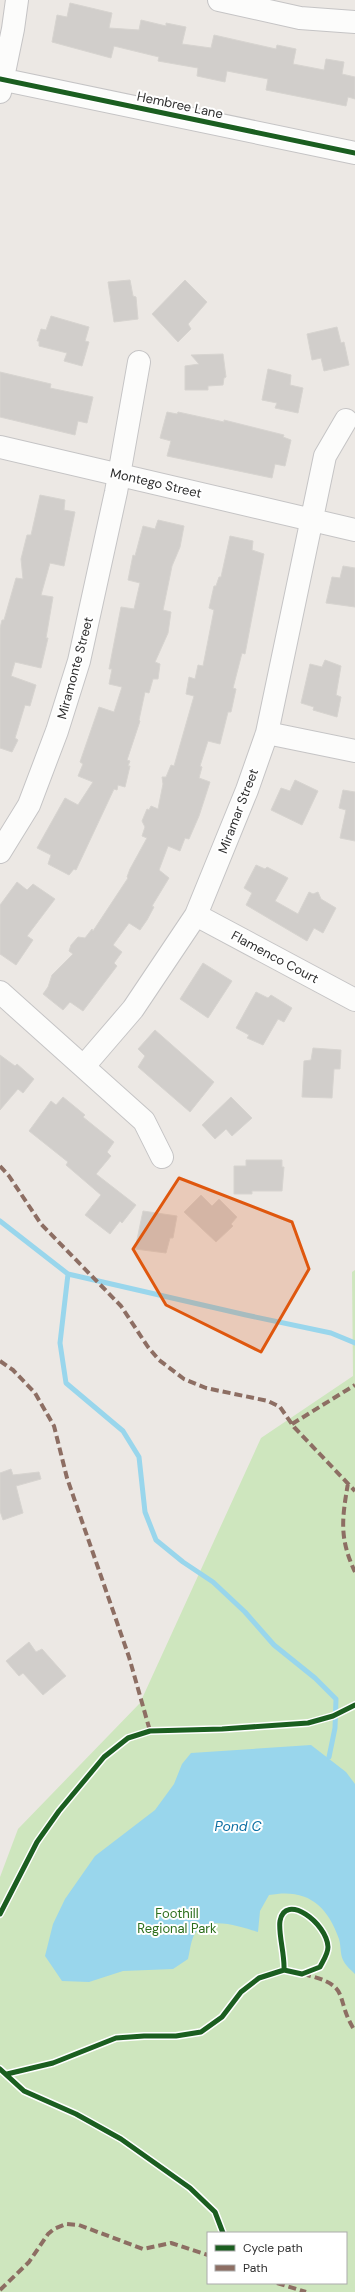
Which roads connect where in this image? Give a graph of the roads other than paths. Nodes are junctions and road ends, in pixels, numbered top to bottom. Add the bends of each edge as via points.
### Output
1 (17, 0) edge
2 (219, 0) edge
3 (355, 22) edge
4 (1, 84) edge
5 (355, 153) edge
6 (139, 362) dead end
7 (346, 420) dead end
8 (0, 447) edge
9 (120, 474) junction
10 (312, 520) junction
11 (355, 530) edge
12 (267, 733) junction
13 (355, 751) edge
14 (0, 852) edge
15 (196, 915) junction
16 (0, 992) edge
17 (355, 1000) edge
18 (84, 1066) junction
19 (162, 1157) dead end

1 - 4 street
2 - 3 street via 300,18
4 - 5 street, Hembree Lane
6 - 9 street, Miramonte Street
7 - 10 street, Miramar Street via 325,456
8 - 9 street, Montego Street
9 - 10 street, Montego Street
9 - 14 street, Miramonte Street via 79,661 57,732 29,805
10 - 11 street, Montego Street
10 - 12 street, Miramar Street
12 - 13 street
12 - 15 street, Miramar Street via 247,790
15 - 17 street, Flamenco Court
15 - 18 street, Miramar Street via 133,1009
16 - 18 street
18 - 19 street via 144,1121

